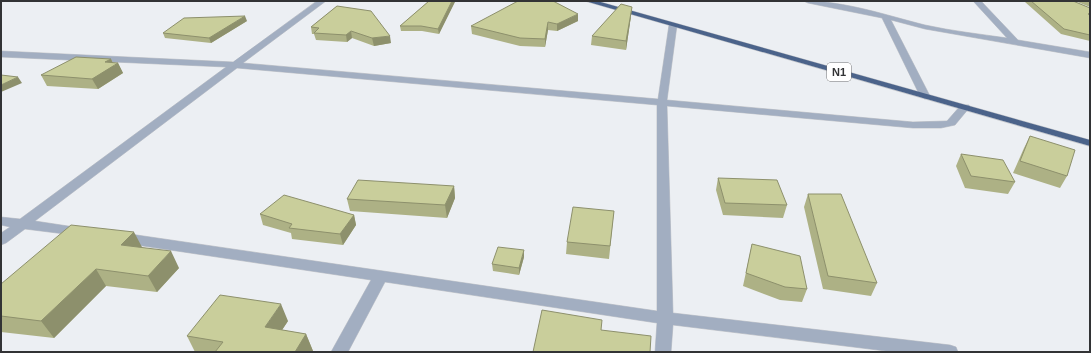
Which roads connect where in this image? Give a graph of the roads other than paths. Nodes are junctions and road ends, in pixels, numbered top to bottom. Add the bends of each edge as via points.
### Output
1 (322, 1) edge
2 (589, 1) edge
3 (808, 1) edge
4 (868, 1) edge
5 (977, 1) edge
6 (870, 12) junction
7 (884, 16) junction
8 (673, 25) junction
9 (1015, 42) junction
10 (1, 54) edge
11 (1090, 55) edge
12 (237, 65) junction
13 (925, 96) junction
14 (662, 103) junction
15 (965, 108) junction
16 (1090, 143) edge
17 (1, 221) edge
18 (22, 223) junction
19 (92, 234) edge
20 (108, 236) edge
21 (1, 240) edge
22 (381, 276) junction
23 (665, 318) junction
24 (339, 352) edge
25 (664, 352) edge
26 (950, 352) edge

1 - 12 street via 256,48
2 - 8 highway, N1
3 - 6 street
4 - 6 street
5 - 9 street
6 - 7 street
7 - 9 street via 925,27
7 - 13 street
8 - 13 highway, N1
8 - 14 street
9 - 11 street
10 - 12 street
12 - 14 street
12 - 18 street
13 - 15 highway, N1
14 - 15 street via 941,126 951,123
14 - 23 street
15 - 16 highway, N1
17 - 18 street
18 - 19 street
18 - 21 street
20 - 22 street
22 - 23 street
22 - 24 street
23 - 25 street
23 - 26 street

